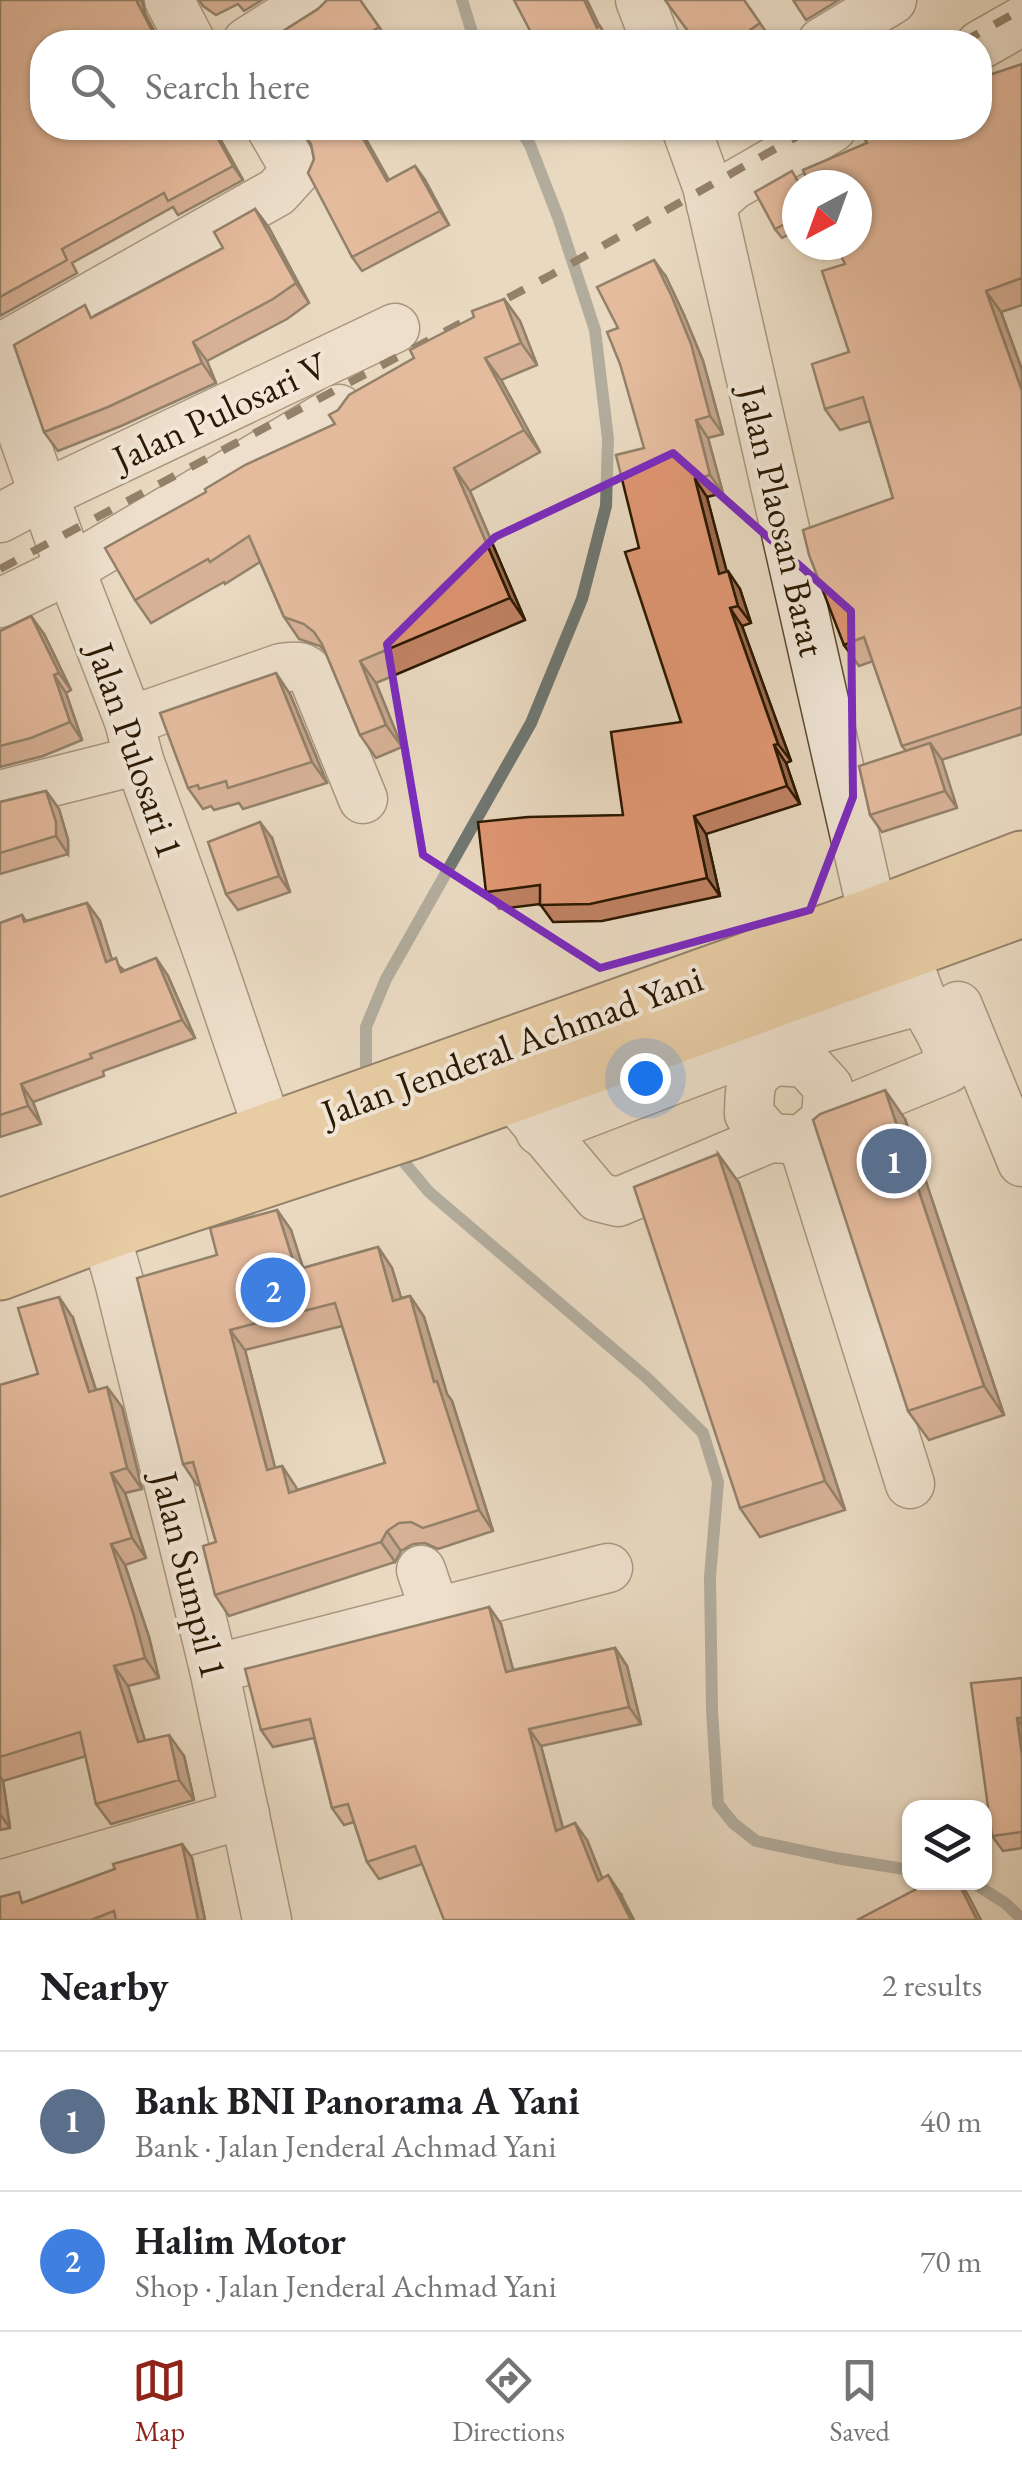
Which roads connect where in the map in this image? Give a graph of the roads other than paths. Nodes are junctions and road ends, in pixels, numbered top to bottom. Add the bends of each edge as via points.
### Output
1 (168, 0) edge
2 (313, 0) edge
3 (640, 0) edge
4 (892, 0) edge
5 (1022, 21) edge
6 (185, 30) edge
7 (266, 30) edge
8 (651, 30) edge
9 (842, 30) edge
10 (992, 38) edge
11 (277, 140) edge
12 (690, 140) edge
13 (811, 140) edge
14 (711, 205) junction
15 (395, 328) dead end
16 (0, 348) edge
17 (0, 370) edge
18 (338, 409) edge
19 (45, 494) junction
20 (0, 518) edge
21 (70, 569) junction
22 (0, 604) edge
23 (134, 741) junction
24 (0, 795) edge
25 (363, 799) dead end
26 (1022, 858) edge
27 (1022, 909) edge
28 (908, 952) junction
29 (768, 1037) junction
30 (406, 1108) junction
31 (527, 1113) junction
32 (269, 1132) junction
33 (799, 1133) junction
34 (332, 1134) junction
35 (1022, 1162) edge
36 (0, 1228) edge
37 (104, 1232) junction
38 (0, 1272) edge
39 (910, 1484) dead end
40 (608, 1568) dead end
41 (214, 1670) junction
42 (245, 1814) junction
43 (0, 1885) edge
44 (266, 1920) edge

1 - 6 street
2 - 7 street
3 - 8 street
4 - 9 street
5 - 10 street
11 - 16 street via 296,170 277,192
12 - 14 street, Jalan Plaosan Barat
13 - 14 street
14 - 28 street, Jalan Plaosan Barat
15 - 19 street, Jalan Pulosari V
17 - 19 street, Jalan Pulosari 1
18 - 21 street
19 - 20 street, Jalan Pulosari V
19 - 21 street, Jalan Pulosari 1
21 - 22 street
21 - 23 street, Jalan Pulosari 1
23 - 24 street
23 - 25 street via 298,665 313,677
23 - 32 street, Jalan Pulosari 1
26 - 28 main road, Jalan Jenderal Achmad Yani
27 - 28 main road, Jalan Jenderal Achmad Yani
28 - 29 main road, Jalan Jenderal Achmad Yani
28 - 30 main road, Jalan Jenderal Achmad Yani
28 - 33 street via 946,1044 946,1068
28 - 35 street
29 - 31 main road, Jalan Jenderal Achmad Yani
29 - 33 street via 828,1087
29 - 33 street via 762,1067 750,1082 749,1114
30 - 31 main road, Jalan Jenderal Achmad Yani
30 - 34 main road, Jalan Jenderal Achmad Yani
31 - 33 street via 598,1197 618,1202
32 - 34 main road, Jalan Jenderal Achmad Yani
32 - 36 main road, Jalan Jenderal Achmad Yani
33 - 39 street
34 - 37 main road, Jalan Jenderal Achmad Yani
37 - 38 main road, Jalan Jenderal Achmad Yani
37 - 41 street, Jalan Sumpil 1
40 - 41 street via 428,1592
41 - 42 street, Jalan Sumpil 1
42 - 43 street
42 - 44 street, Jalan Sumpil 1

